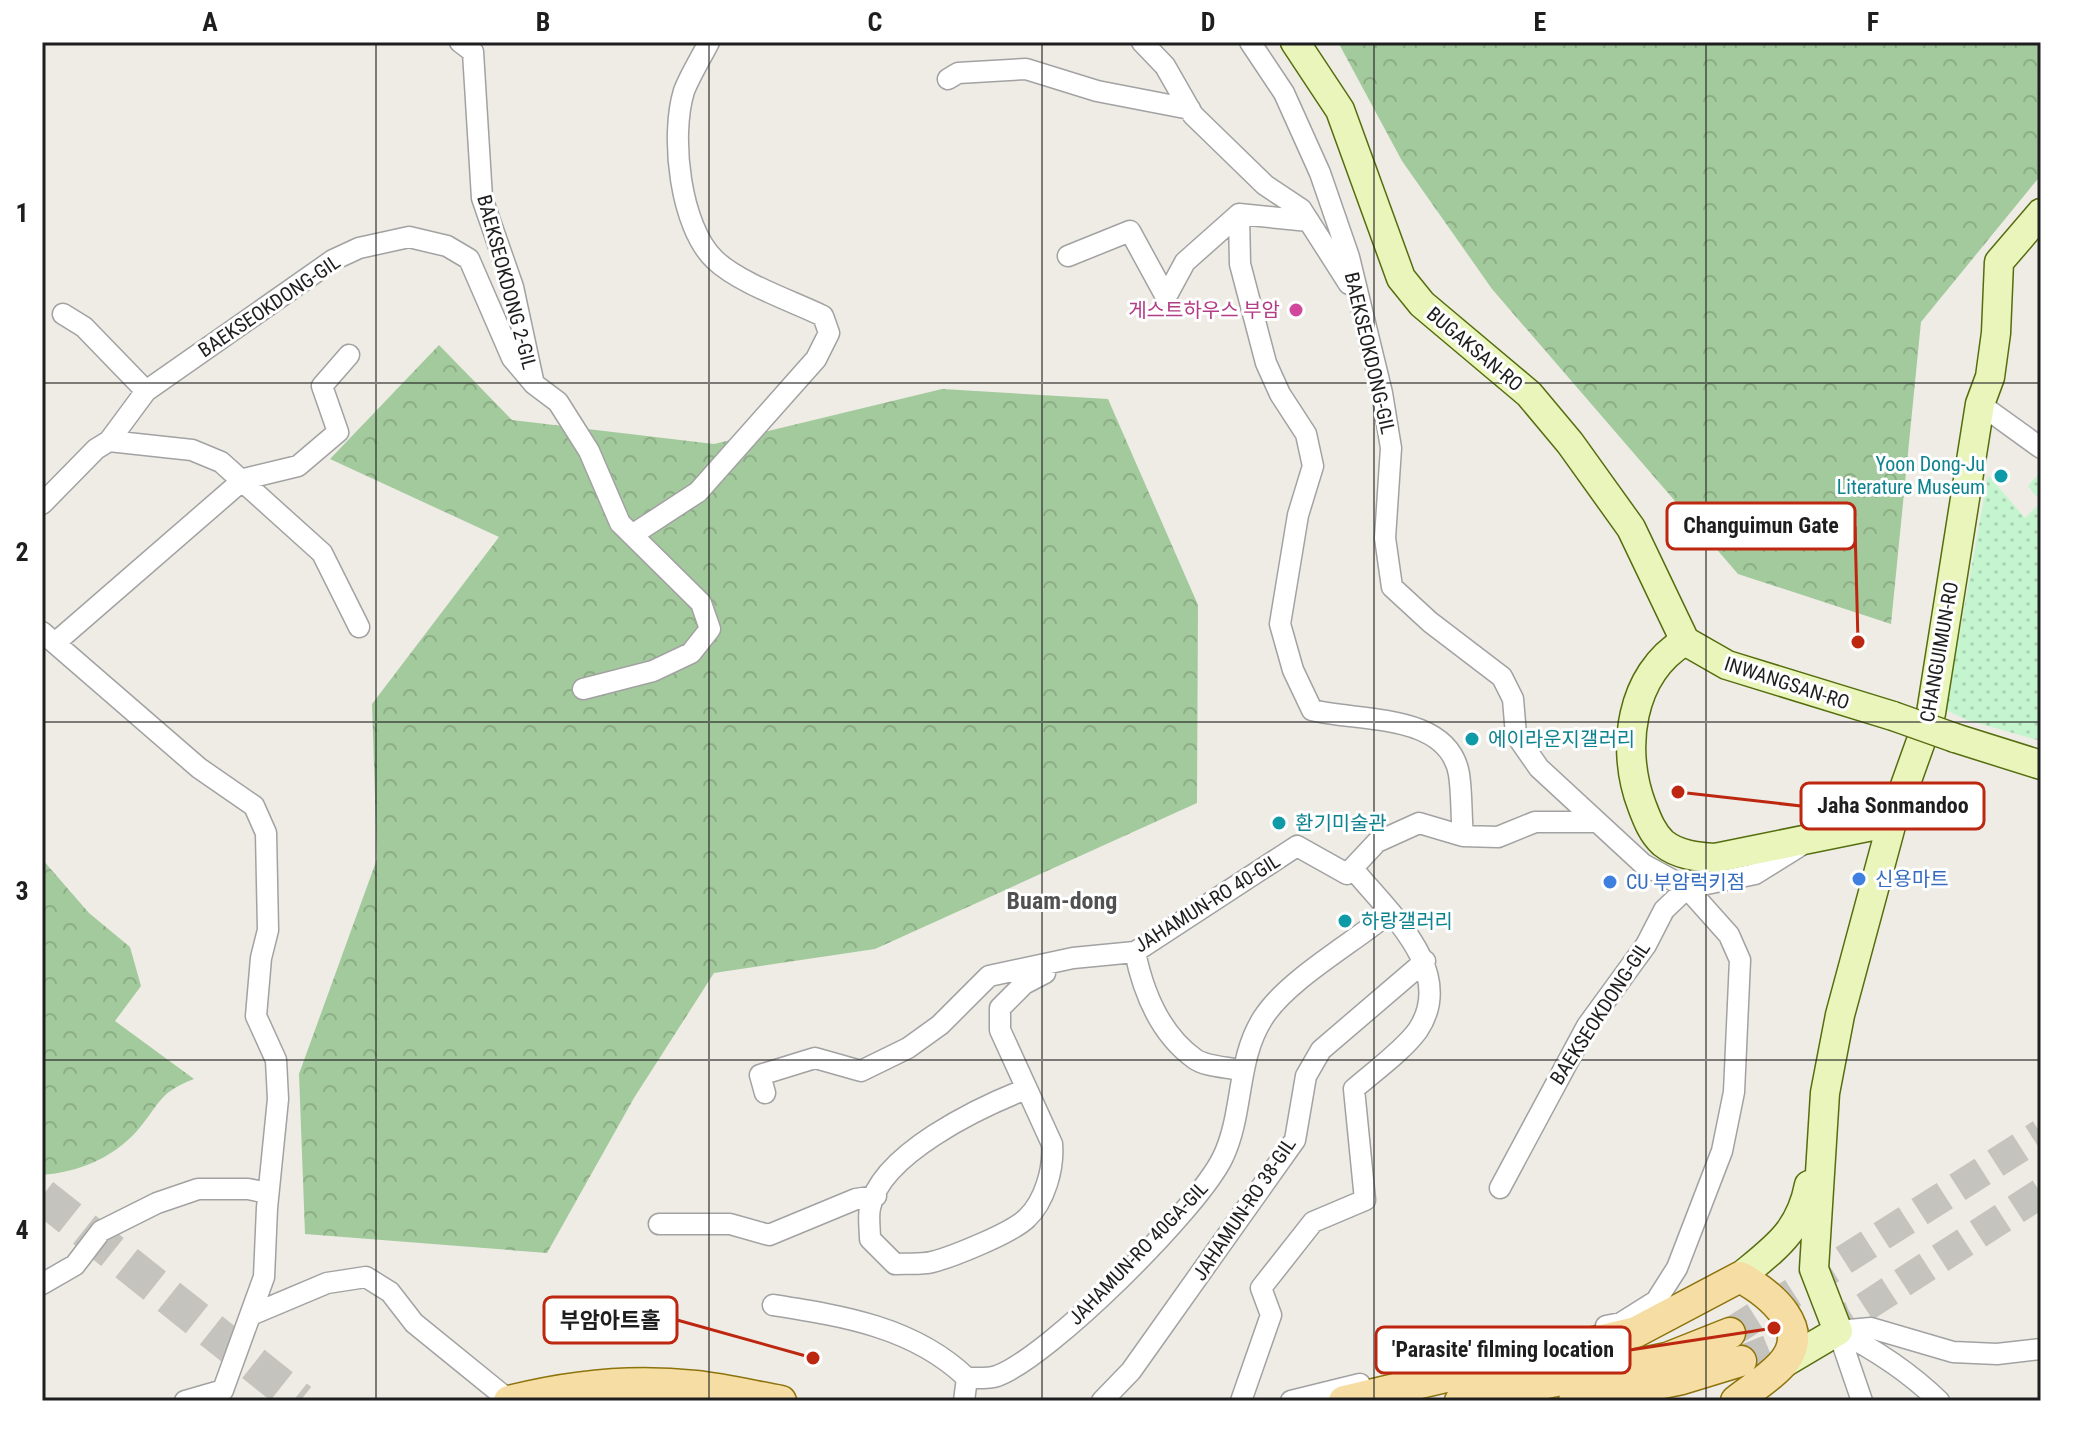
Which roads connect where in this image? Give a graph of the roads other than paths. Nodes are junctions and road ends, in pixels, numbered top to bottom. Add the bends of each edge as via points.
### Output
1 (460, 42) edge
2 (709, 42) edge
3 (1142, 42) edge
4 (1250, 42) edge
5 (1295, 42) edge
6 (948, 79) dead end
7 (1190, 109) junction
8 (2041, 213) edge
9 (1239, 214) junction
10 (1309, 221) junction
11 (1068, 256) dead end
12 (1355, 295) junction
13 (63, 314) dead end
14 (349, 355) dead end
15 (534, 384) junction
16 (146, 391) junction
17 (1980, 404) junction
18 (109, 441) junction
19 (2041, 448) edge
20 (244, 479) junction
21 (42, 504) edge
22 (632, 535) junction
23 (359, 627) dead end
24 (48, 638) edge
25 (1685, 641) junction
26 (583, 689) dead end
27 (2041, 765) edge
28 (1597, 822) junction
29 (1892, 822) junction
30 (1463, 836) junction
31 (1811, 840) junction
32 (1354, 870) junction
33 (1687, 888) junction
34 (1389, 913) junction
35 (1135, 952) junction
36 (1073, 958) junction
37 (1425, 961) junction
38 (1243, 1071) junction
39 (1026, 1089) junction
40 (765, 1093) dead end
41 (1821, 1168) junction
42 (1500, 1188) dead end
43 (268, 1193) junction
44 (876, 1196) junction
45 (659, 1224) dead end
46 (1740, 1277) junction
47 (42, 1284) edge
48 (773, 1305) dead end
49 (251, 1315) junction
50 (1838, 1331) junction
51 (2041, 1349) edge
52 (1784, 1363) junction
53 (967, 1378) junction
54 (226, 1396) edge
55 (185, 1401) edge
56 (509, 1401) edge
57 (781, 1401) edge
58 (964, 1401) edge
59 (1102, 1401) edge
60 (1241, 1401) edge
61 (1291, 1401) edge
62 (1344, 1401) edge
63 (1460, 1401) edge
64 (1574, 1401) edge
65 (1736, 1401) edge
66 (1862, 1401) edge
67 (1939, 1401) edge

1 - 15 street, BAEKSEOKDONG 2-GIL via 473,52 482,198 513,287
2 - 22 street via 684,92 679,135 692,228 715,260 823,316 829,333 816,359 698,492
3 - 7 street via 1165,66
4 - 12 street, BAEKSEOKDONG-GIL via 1284,93 1320,173 1349,257
5 - 25 street, BUGAKSAN-RO via 1340,110 1401,278 1422,304 1529,394 1570,443 1631,528
6 - 7 street via 958,73 1026,69 1097,91
7 - 10 street
8 - 17 street, CHANGUIMUN-RO via 1999,262 1992,363
9 - 10 street
9 - 11 street via 1185,262 1166,297 1130,231
9 - 30 street via 1240,264 1266,363 1306,434 1313,466 1298,515 1280,624 1293,670 1312,710 1413,725 1452,753 1459,773
10 - 12 street
12 - 28 street, BAEKSEOKDONG-GIL via 1391,448 1385,538 1392,587 1502,677 1513,699 1516,735 1539,768
13 - 16 street via 84,327
14 - 20 street via 322,386 338,432 298,466
15 - 16 street, BAEKSEOKDONG-GIL via 512,358 469,259 447,246 409,237 333,260
15 - 22 street, BAEKSEOKDONG-GIL via 558,402 589,451 620,523
16 - 18 street, BAEKSEOKDONG-GIL
17 - 19 street
17 - 29 street, CHANGUIMUN-RO via 1931,713
18 - 20 street via 192,450
18 - 21 street, BAEKSEOKDONG-GIL
20 - 23 street via 322,553
20 - 24 street
22 - 26 street, BAEKSEOKDONG-GIL via 701,603 710,629 691,653 666,665
24 - 43 street via 199,768 254,806 266,833 268,930 256,1016 276,1060 278,1099
25 - 27 street, INWANGSAN-RO, bridge via 1727,665
25 - 31 street via 1654,667 1631,725 1633,777 1653,832 1665,845 1691,857
28 - 30 street via 1535,822 1498,837
28 - 33 street, BAEKSEOKDONG-GIL via 1643,864
29 - 31 street
29 - 41 street, CHANGUIMUN-RO via 1840,1015 1825,1093
30 - 32 street via 1419,823 1377,842
31 - 33 street via 1755,874
32 - 34 street
32 - 35 street, JAHAMUN-RO 40-GIL via 1347,874 1297,846
33 - 42 street, BAEKSEOKDONG-GIL via 1664,910 1646,945 1587,1026
33 - 61 street via 1729,935 1740,960 1734,1092 1722,1151 1677,1268 1656,1301 1621,1323
34 - 37 street
34 - 38 street, JAHAMUN-RO 40GA-GIL via 1284,993 1264,1017
35 - 36 street, JAHAMUN-RO 40-GIL
35 - 38 street via 1142,985 1165,1028 1196,1060
36 - 39 street, JAHAMUN-RO 40-GIL via 1024,984 1000,1008 1000,1030
36 - 40 street, JAHAMUN-RO 40-GIL via 989,976 940,1025 861,1071 815,1058 760,1075
37 - 59 street, JAHAMUN-RO 38-GIL via 1321,1050 1306,1076 1295,1140 1131,1371
37 - 60 street via 1432,991 1418,1030 1354,1089 1365,1200 1313,1222 1267,1278 1261,1288 1271,1315
38 - 53 street, JAHAMUN-RO 40GA-GIL via 1223,1157 1199,1194 1039,1351 994,1377
39 - 44 street, JAHAMUN-RO 40-GIL via 920,1144 896,1163
39 - 44 street, JAHAMUN-RO 40-GIL via 1052,1144 1054,1164 1027,1218 983,1243 930,1263 895,1264 870,1239 870,1205
41 - 46 street via 1809,1183 1805,1206 1786,1240
41 - 50 street, CHANGUIMUN-RO via 1814,1269
43 - 47 street via 198,1189 157,1203 101,1231 75,1265
43 - 49 street via 264,1277
44 - 45 street via 856,1199 769,1235 730,1224
46 - 52 main road via 1780,1304 1790,1322 1793,1340
46 - 62 main road via 1636,1332
48 - 53 street via 849,1317 888,1330 946,1358
49 - 54 street
49 - 56 street via 327,1283 366,1277 390,1292 414,1323
50 - 51 street via 1871,1328 1953,1352
50 - 52 street
50 - 66 street
50 - 67 street via 1873,1349
52 - 65 main road
53 - 58 street
54 - 55 street
56 - 57 main road via 639,1384 694,1385
63 - 64 main road via 1736,1347 1682,1379

